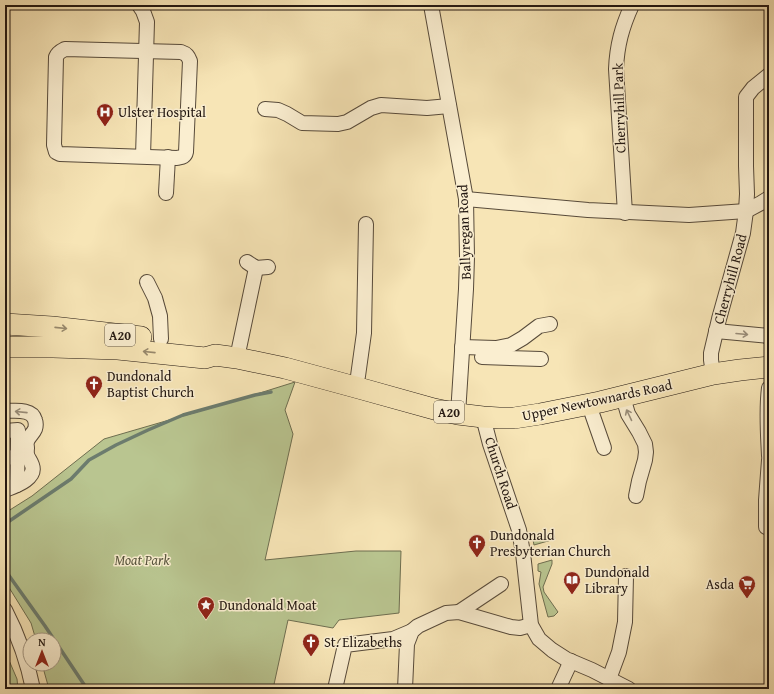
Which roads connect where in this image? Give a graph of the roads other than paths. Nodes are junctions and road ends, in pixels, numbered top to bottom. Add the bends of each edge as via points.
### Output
1 (139, 5) edge
2 (430, 5) edge
3 (632, 5) edge
4 (146, 51) junction
5 (769, 75) edge
6 (449, 106) junction
7 (265, 109) dead end
8 (143, 156) junction
9 (168, 157) junction
10 (166, 193) dead end
11 (769, 198) edge
12 (466, 199) junction
13 (746, 211) junction
14 (625, 213) junction
15 (366, 224) dead end
16 (257, 266) dead end
17 (147, 282) dead end
18 (5, 324) edge
19 (550, 324) dead end
20 (716, 331) junction
21 (769, 336) edge
22 (5, 337) edge
23 (161, 340) junction
24 (5, 346) edge
25 (44, 347) junction
26 (462, 352) junction
27 (5, 354) edge
28 (215, 355) junction
29 (237, 358) junction
30 (541, 359) dead end
31 (769, 367) edge
32 (713, 374) junction
33 (356, 387) junction
34 (769, 388) edge
35 (623, 397) junction
36 (590, 405) junction
37 (5, 411) edge
38 (458, 414) junction
39 (483, 417) junction
40 (5, 431) edge
41 (604, 448) dead end
42 (769, 456) edge
43 (11, 458) edge
44 (769, 460) edge
45 (11, 487) edge
46 (636, 496) dead end
47 (766, 527) dead end
48 (626, 576) dead end
49 (501, 584) dead end
50 (5, 610) edge
51 (459, 612) junction
52 (531, 625) junction
53 (412, 631) junction
54 (571, 661) junction
55 (609, 679) junction
56 (32, 689) edge
57 (335, 689) edge
58 (405, 689) edge
59 (558, 689) edge
60 (629, 689) edge

1 - 4 street via 147,22
2 - 6 street, Ballyregan Road
3 - 14 street, Cherryhill Park via 620,36 616,69
4 - 8 street
4 - 8 street via 66,49 56,57 56,152
4 - 9 street via 181,52 188,56 190,61 186,152 182,157
5 - 13 street, Cherryhill Road via 746,97
6 - 7 street via 381,106 371,108 347,122 338,124 302,123 278,110
6 - 12 street, Ballyregan Road
8 - 9 street
9 - 10 street
11 - 13 street
12 - 14 street
12 - 26 street, Ballyregan Road via 467,257
13 - 14 street via 689,215
13 - 20 street, Cherryhill Road via 743,233
15 - 33 street via 364,333
16 - 29 street
17 - 23 street via 160,316
18 -> 23 highway, Upper Newtownards Road / A20
19 - 26 street via 539,326 511,344
20 -> 21 street
20 - 32 street, Cherryhill Road via 711,353
22 - 25 street via 38,338
23 - 28 highway, Upper Newtownards Road / A20 via 205,347
24 - 25 highway, Upper Newtownards Road / A20
25 - 27 street via 20,355
28 -> 25 highway, Upper Newtownards Road / A20 via 205,358 118,349
26 - 30 street
26 - 38 street, Ballyregan Road
28 - 29 highway, Upper Newtownards Road / A20
29 - 33 highway, Upper Newtownards Road / A20
31 - 32 highway, Upper Newtownards Road / A20
32 - 35 highway, Upper Newtownards Road / A20
33 - 38 highway, Upper Newtownards Road / A20
34 - 42 street
35 - 36 highway, Upper Newtownards Road / A20
46 -> 35 street via 645,460 645,444 628,414
36 - 39 highway, Upper Newtownards Road / A20 via 521,417
36 - 41 street
45 -> 37 street via 29,478 32,473 32,466 26,454 27,441 36,426 35,418 25,411
38 - 39 highway, Upper Newtownards Road / A20
39 - 52 street, Church Road via 519,530
40 - 43 street via 18,430
43 - 45 street
44 - 47 street
48 - 55 street via 625,622 619,652
49 - 51 street
50 - 56 street via 26,660
51 - 52 street via 511,627
51 - 53 street via 446,613
52 - 54 street, Church Road via 539,639
53 - 57 street via 393,639 345,644
53 - 58 street via 407,644
54 - 55 street, Church Road
54 - 59 street
55 - 60 street, Church Road

